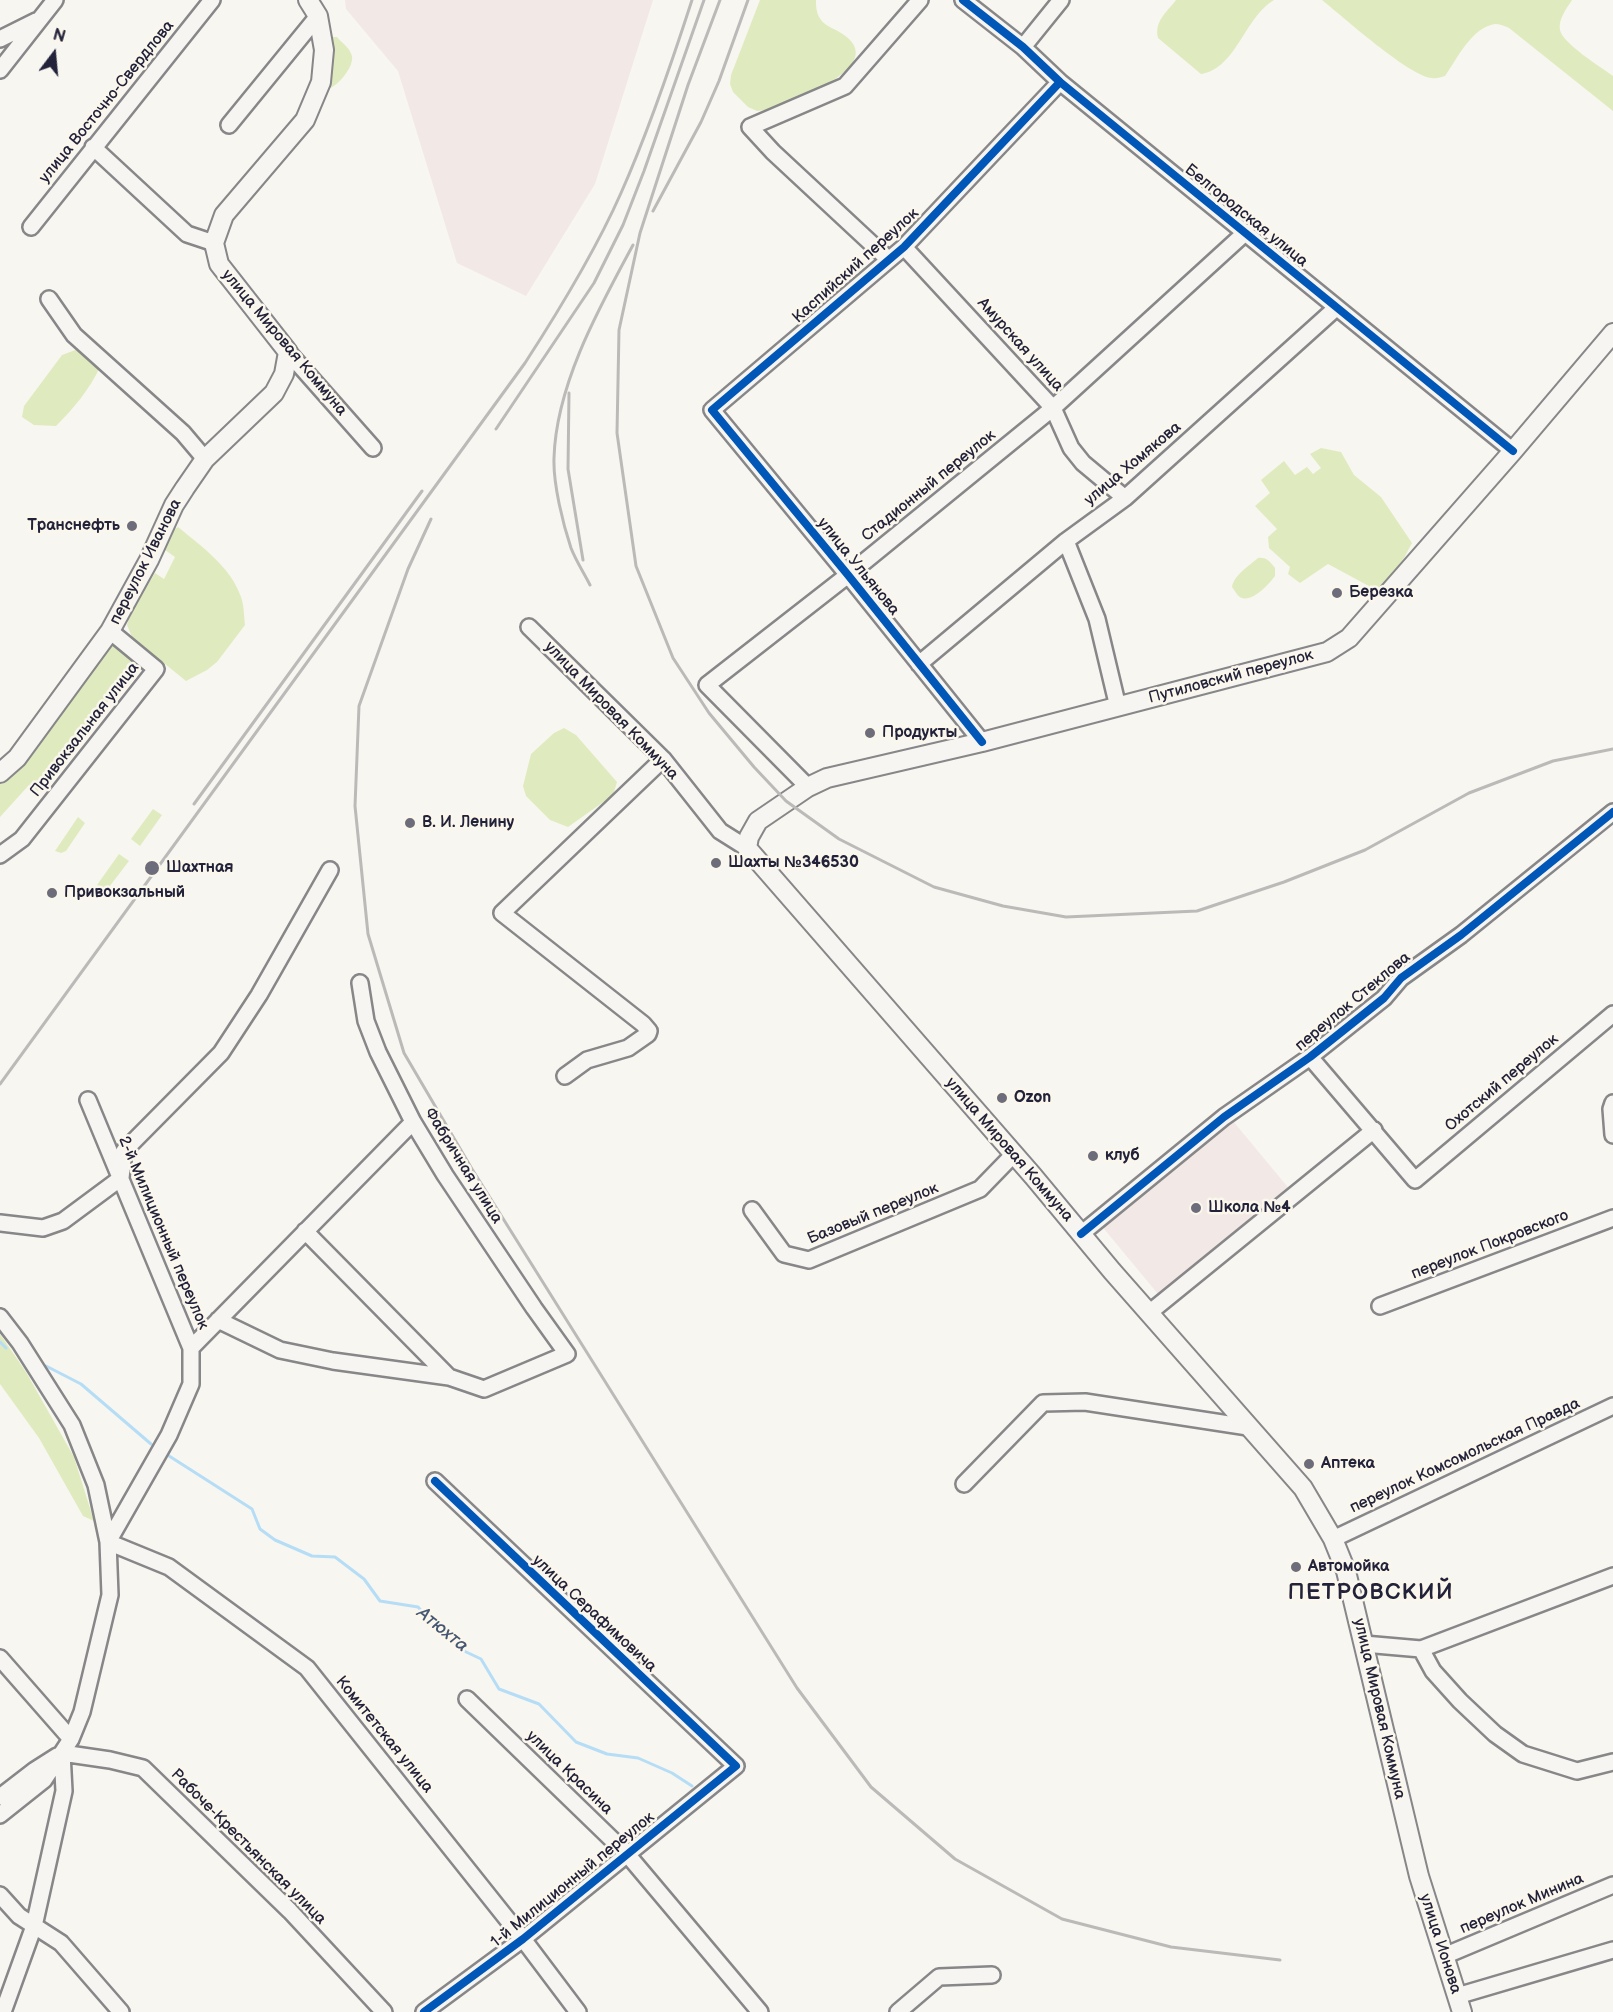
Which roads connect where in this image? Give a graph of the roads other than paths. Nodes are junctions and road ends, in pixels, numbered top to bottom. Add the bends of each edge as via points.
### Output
1 (55, 0) edge
2 (212, 0) edge
3 (308, 0) edge
4 (920, 0) edge
5 (963, 0) edge
6 (1061, 0) edge
7 (318, 16) junction
8 (38, 20) junction
9 (0, 39) edge
10 (1023, 47) junction
11 (0, 70) edge
12 (1060, 82) junction
13 (229, 125) dead end
14 (93, 147) junction
15 (31, 227) dead end
16 (1246, 232) junction
17 (214, 243) junction
18 (904, 246) junction
19 (888, 259) junction
20 (49, 299) dead end
21 (1336, 308) junction
22 (1613, 333) edge
23 (288, 352) junction
24 (1053, 408) junction
25 (712, 410) joint
26 (373, 448) dead end
27 (1513, 451) junction
28 (205, 459) junction
29 (1125, 498) junction
30 (1066, 541) junction
31 (848, 575) junction
32 (529, 627) dead end
33 (110, 631) junction
34 (919, 664) junction
35 (1118, 707) junction
36 (982, 742) junction
37 (663, 759) junction
38 (0, 773) edge
39 (808, 787) junction
40 (1613, 812) edge
41 (747, 848) junction
42 (0, 855) edge
43 (330, 870) dead end
44 (360, 983) dead end
45 (1613, 1014) edge
46 (1310, 1057) junction
47 (565, 1076) dead end
48 (88, 1100) dead end
49 (1612, 1107) edge
50 (413, 1122) junction
51 (1374, 1130) junction
52 (1613, 1135) edge
53 (1013, 1155) junction
54 (121, 1178) junction
55 (752, 1210) dead end
56 (1613, 1218) edge
57 (0, 1223) edge
58 (305, 1231) junction
59 (1081, 1234) junction
60 (1380, 1305) dead end
61 (1149, 1313) junction
62 (0, 1317) edge
63 (218, 1320) junction
64 (191, 1348) junction
65 (449, 1377) junction
66 (1613, 1406) edge
67 (1248, 1427) junction
68 (435, 1481) dead end
69 (964, 1484) dead end
70 (1333, 1539) junction
71 (108, 1542) junction
72 (1613, 1576) edge
73 (1364, 1644) junction
74 (1421, 1649) junction
75 (0, 1658) edge
76 (466, 1699) dead end
77 (71, 1739) junction
78 (62, 1753) junction
79 (1613, 1762) edge
80 (736, 1766) joint
81 (0, 1797) edge
82 (0, 1815) edge
83 (627, 1854) junction
84 (1419, 1876) joint
85 (1613, 1885) edge
86 (0, 1895) edge
87 (34, 1926) junction
88 (523, 1939) junction
89 (1613, 1950) edge
90 (1444, 1956) junction
91 (992, 1975) dead end
92 (1460, 2004) edge
93 (3, 2012) edge
94 (121, 2012) edge
95 (384, 2012) edge
96 (424, 2012) edge
97 (578, 2012) edge
98 (760, 2012) edge
99 (898, 2012) edge

1 - 8 street
2 - 14 street, улица Восточно-Свердлова
3 - 7 main road
4 - 19 street via 845,86 750,127
5 - 10 street, Белгородская улица
6 - 10 street
7 - 13 street
7 - 17 main road via 324,50 321,82 305,120 224,215
8 - 9 street
8 - 11 street
10 - 12 street, Белгородская улица
12 - 16 street, Белгородская улица
12 - 18 street, Каспийский переулок
14 - 15 street, улица Восточно-Свердлова
14 - 17 street via 186,234
16 - 21 street, Белгородская улица
16 - 24 street, Стадионный переулок
17 - 23 main road, улица Мировая Коммуна via 219,264
18 - 19 street, Каспийский переулок
18 - 24 street, Амурская улица
19 - 25 street, Каспийский переулок
20 - 28 street via 74,335 183,433
21 - 27 street, Белгородская улица
21 - 29 street, улица Хомякова
22 - 27 main road, Путиловский переулок
23 - 26 street, улица Мировая Коммуна
23 - 28 main road, переулок Иванова via 285,374 274,393
24 - 29 street, Амурская улица via 1071,448 1083,463
24 - 31 street, Стадионный переулок
25 - 31 street, улица Ульянова
27 - 35 main road, Путиловский переулок via 1349,638 1327,652
28 - 33 main road, переулок Иванова via 174,505
29 - 30 street, улица Хомякова
30 - 34 street, улица Хомякова
30 - 35 street via 1097,619
31 - 34 street, улица Ульянова
31 - 39 street, Стадионный переулок via 707,685
32 - 37 street, улица Мировая Коммуна
33 - 38 main road, переулок Иванова via 17,758
33 - 42 street, Привокзальная улица via 156,669 22,839
34 - 36 street, улица Ульянова
35 - 36 main road, Путиловский переулок
36 - 39 main road, Путиловский переулок via 827,778
37 - 41 street, улица Мировая Коммуна via 720,831
37 - 47 street via 502,913 649,1031 628,1048 587,1060
39 - 41 main road, Путиловский переулок via 758,821
40 - 46 street, переулок Стеклова via 1461,935 1401,978 1384,998
41 - 53 main road, улица Мировая Коммуна
43 - 54 street via 221,1053 124,1150
44 - 50 street, Фабричная улица via 366,1021
45 - 51 street, Охотский переулок via 1415,1180
46 - 51 street
46 - 59 street, переулок Стеклова via 1224,1117
48 - 54 street, 2-й Милиционный переулок
49 - 52 street
50 - 58 street
50 - 65 street, Фабричная улица via 567,1354 484,1389
51 - 61 street
53 - 55 street, Базовый переулок via 980,1190 809,1260 784,1254
53 - 59 main road, улица Мировая Коммуна
54 - 57 street via 63,1221 42,1228
54 - 64 street, 2-й Милиционный переулок
56 - 60 street, переулок Покровского
58 - 63 street
58 - 65 street
59 - 61 main road, улица Мировая Коммуна
61 - 67 main road, улица Мировая Коммуна
62 - 71 street via 72,1425 96,1485
63 - 64 street
63 - 65 street via 280,1350
64 - 71 street, 2-й Милиционный переулок via 191,1384 169,1435
66 - 70 street, переулок Комсомольская Правда
67 - 69 street via 1085,1402 1043,1403
67 - 70 main road, улица Мировая Коммуна via 1303,1488
68 - 80 street, улица Серафимовича
70 - 73 main road, улица Мировая Коммуна via 1346,1571
71 - 77 street via 110,1595 82,1712
71 - 88 street, Комитетская улица via 169,1567 307,1668
72 - 74 street
73 - 74 street
73 - 84 main road, улица Мировая Коммуна
74 - 79 street via 1433,1671 1460,1701 1523,1754 1577,1771
75 - 77 street
76 - 83 street, улица Красина
77 - 78 street
78 - 81 street
78 - 82 street via 44,1780
78 - 87 street via 64,1791
78 - 95 street, Рабоче-Крестьянская улица via 143,1768 290,1911
80 - 83 street, 1-й Милиционный переулок
83 - 88 street, 1-й Милиционный переулок
83 - 98 street, улица Красина
84 - 90 main road, улица Ионова
85 - 90 street, переулок Минина
86 - 87 street
87 - 93 street
87 - 94 street via 61,1943
88 - 96 street, 1-й Милиционный переулок
88 - 97 street, Комитетская улица
89 - 92 street
90 - 92 main road, улица Ионова
91 - 99 street via 939,1977

